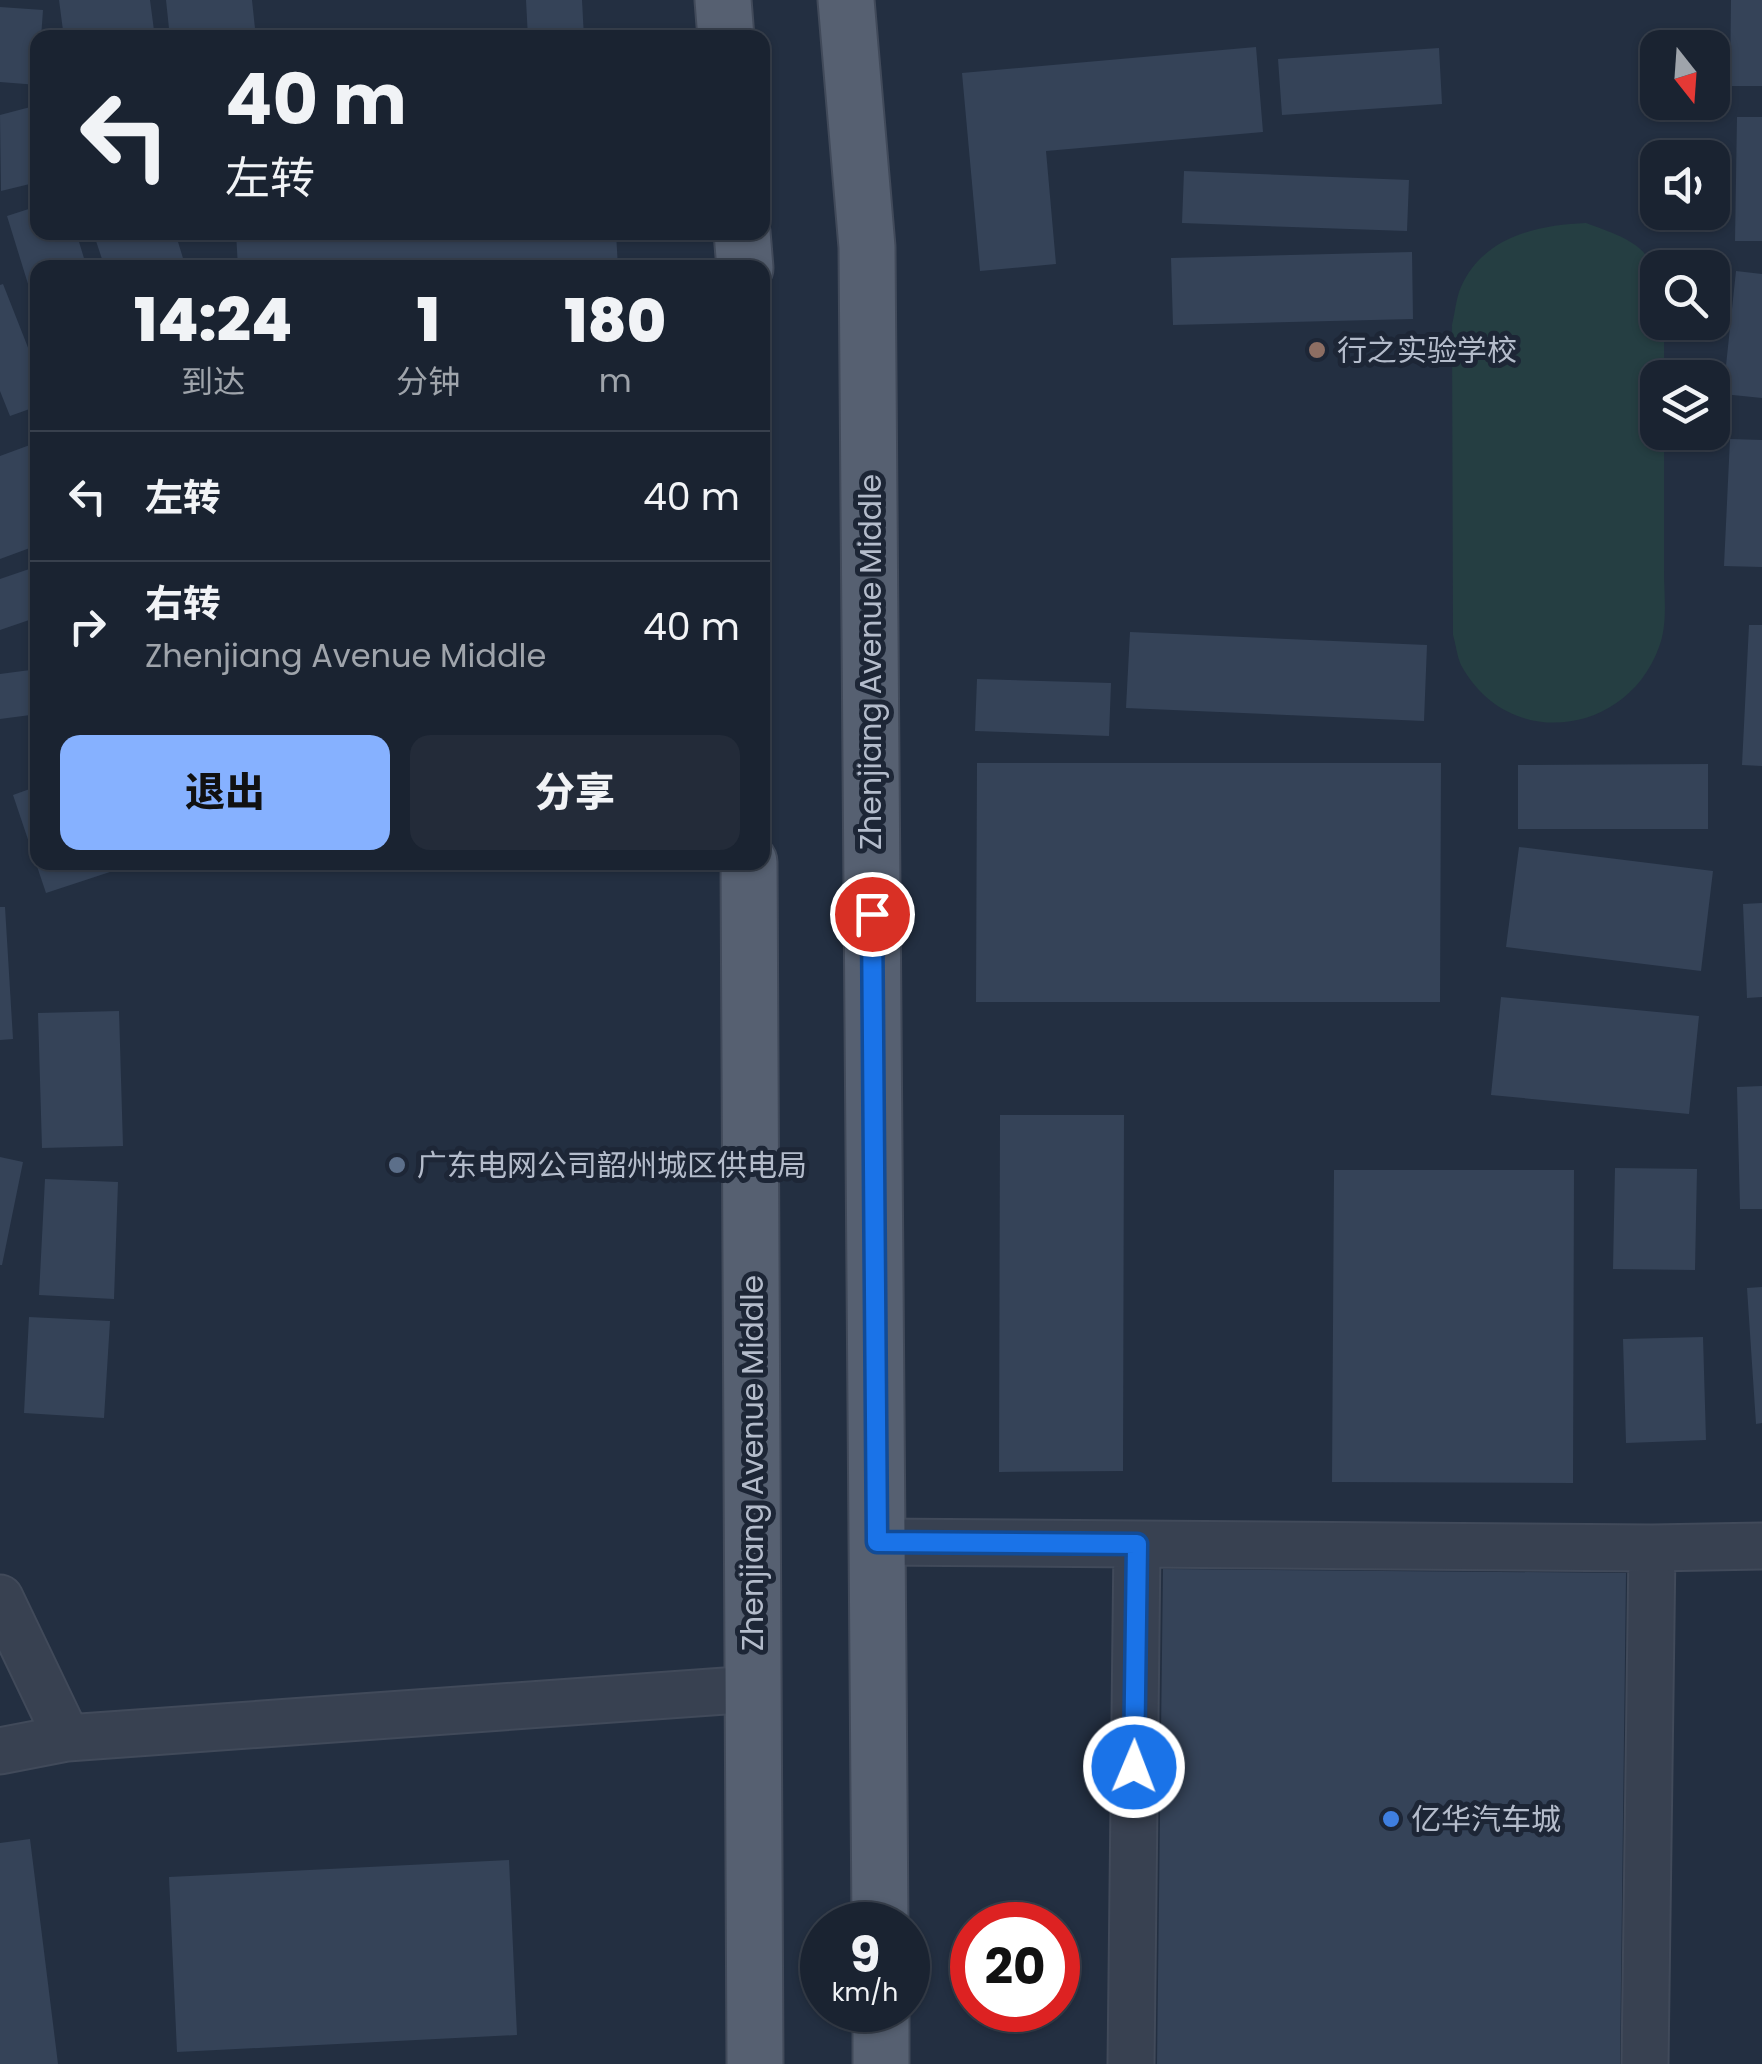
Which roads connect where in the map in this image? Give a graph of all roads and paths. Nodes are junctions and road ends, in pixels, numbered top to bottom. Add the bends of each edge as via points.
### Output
1 (723, 0) edge
2 (846, 0) edge
3 (725, 30) edge
4 (749, 870) edge
5 (877, 1542) junction
6 (1137, 1544) junction
7 (1762, 1546) edge
8 (1652, 1548) junction
9 (0, 1598) edge
10 (752, 1688) junction
11 (67, 1738) junction
12 (0, 1752) edge
13 (880, 1902) edge
14 (881, 2032) edge
15 (755, 2064) edge
16 (881, 2064) edge
17 (1131, 2064) edge
18 (1645, 2064) edge

1 - 3 main road
2 - 5 main road, Zhenjiang Avenue Middle via 867,248
4 - 10 main road, Zhenjiang Avenue Middle
5 - 6 street
5 - 13 main road, Zhenjiang Avenue Middle
6 - 8 street
6 - 17 street
7 - 8 street
8 - 18 street
9 - 11 street
10 - 11 street
10 - 15 main road, Zhenjiang Avenue Middle
11 - 12 street
14 - 16 main road

